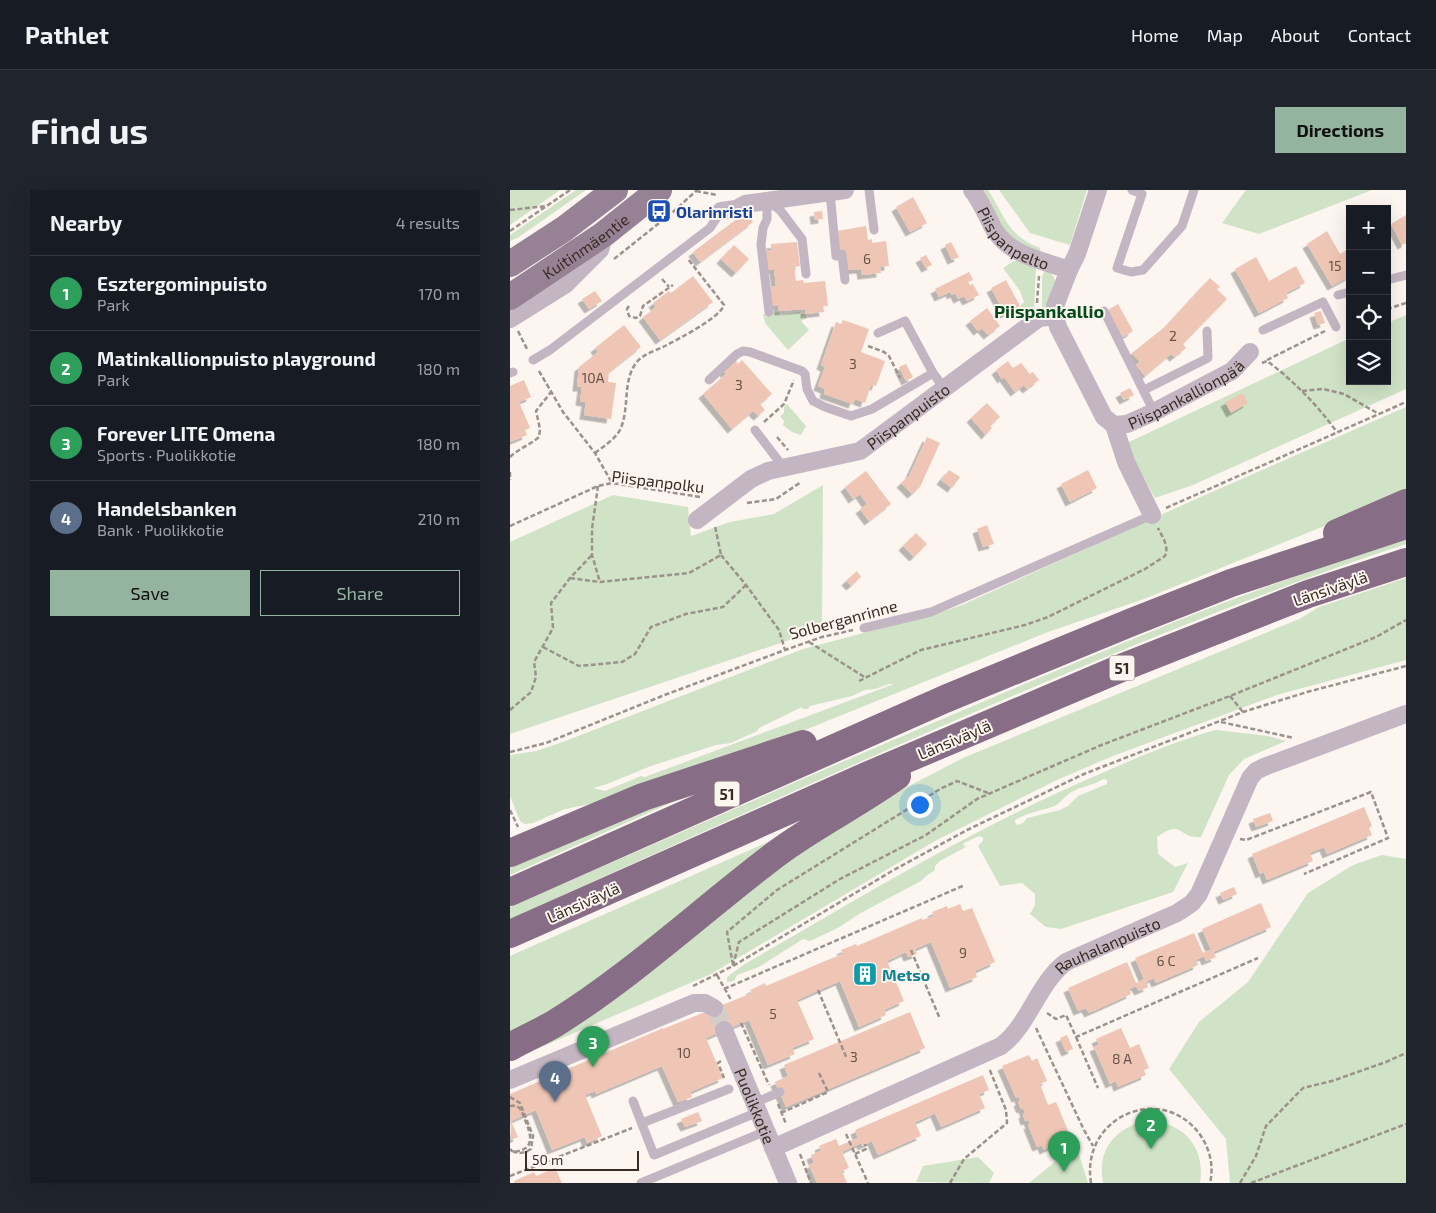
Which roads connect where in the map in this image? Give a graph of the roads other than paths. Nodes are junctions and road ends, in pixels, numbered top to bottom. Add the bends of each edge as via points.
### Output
1 (615, 190) edge
2 (659, 190) edge
3 (869, 190) edge
4 (972, 190) edge
5 (1098, 190) edge
6 (1132, 190) edge
7 (1194, 190) edge
8 (837, 191) edge
9 (761, 198) junction
10 (721, 211) joint
11 (874, 230) dead end
12 (604, 234) junction
13 (510, 264) edge
14 (1069, 270) junction
15 (806, 274) dead end
16 (1406, 275) edge
17 (1391, 279) edge
18 (845, 280) dead end
19 (1346, 293) edge
20 (1338, 295) dead end
21 (510, 297) edge
22 (1104, 311) dead end
23 (769, 312) dead end
24 (1047, 317) junction
25 (513, 324) edge
26 (1336, 327) road end
27 (1263, 330) dead end
28 (1207, 331) dead end
29 (878, 334) dead end
30 (1250, 352) road end
31 (533, 360) road end
32 (934, 373) junction
33 (709, 380) dead end
34 (944, 388) junction
35 (1144, 390) junction
36 (1154, 412) junction
37 (1114, 425) junction
38 (755, 430) dead end
39 (784, 468) junction
40 (1406, 503) edge
41 (1152, 515) joint
42 (697, 520) dead end
43 (1406, 525) edge
44 (1406, 562) edge
45 (1231, 583) junction
46 (864, 628) road end
47 (945, 699) junction
48 (1406, 714) edge
49 (937, 746) junction
50 (515, 842) edge
51 (510, 892) edge
52 (510, 934) edge
53 (714, 1008) dead end
54 (724, 1030) tunnel mouth
55 (510, 1046) edge
56 (727, 1085) road end
57 (511, 1086) edge
58 (780, 1092) dead end
59 (633, 1101) dead end
60 (756, 1108) junction
61 (642, 1123) junction
62 (766, 1131) junction
63 (773, 1148) junction
64 (641, 1183) edge
65 (788, 1183) edge

1 - 13 main road, Kuitinmäentie
2 - 12 main road, Kuitinmäentie
3 - 11 lane
4 - 14 street, Piispanpelto via 1006,244 1018,252
5 - 14 street
6 - 7 lane via 1142,194 1117,268 1131,272 1143,270 1182,226
8 - 9 street
8 - 18 lane via 836,256 842,255
9 - 10 street via 736,209
9 - 15 lane via 780,210 802,239
9 - 23 lane via 767,219 761,246
10 - 31 lane via 710,228
12 - 21 main road, Kuitinmäentie
12 - 25 street via 600,250 566,284
14 - 24 street via 1055,306
16 - 17 lane
19 - 20 lane
22 - 35 lane
24 - 34 street, Piispanpuisto
24 - 37 street via 1058,327 1104,417
26 - 27 lane via 1323,302
28 - 35 lane via 1208,358
29 - 32 lane via 905,320
30 - 36 street, Piispankallionpää via 1232,371
32 - 33 lane via 872,409 851,416 813,401 802,371 750,352 737,354
32 - 34 lane
34 - 39 street, Piispanpuisto via 860,450
35 - 36 lane
36 - 37 street, Piispankallionpää via 1127,424
37 - 41 street via 1126,462
38 - 39 lane
39 - 42 street, Piispanpuisto via 751,479
40 - 45 highway
41 - 46 lane, Solberganrinne via 931,612
43 - 45 highway, 51
44 - 49 highway, Länsiväylä / 51 via 1289,601
45 - 47 highway, 51
47 - 50 highway via 642,797
47 - 51 highway, 51
48 - 63 street, Rauhalanpuisto via 1256,771 1192,903 1177,914 1066,962 1053,974 1001,1046
49 - 52 highway, Länsiväylä / 51
49 - 55 highway, 51 via 873,793 778,852 590,1000
53 - 57 street via 705,1003 694,1003
54 - 60 street, Puolikkotie
56 - 61 lane
58 - 60 lane
59 - 61 lane
60 - 61 lane via 654,1155
60 - 62 street, Puolikkotie
62 - 63 street, Puolikkotie
62 - 64 lane
63 - 65 street, Puolikkotie

